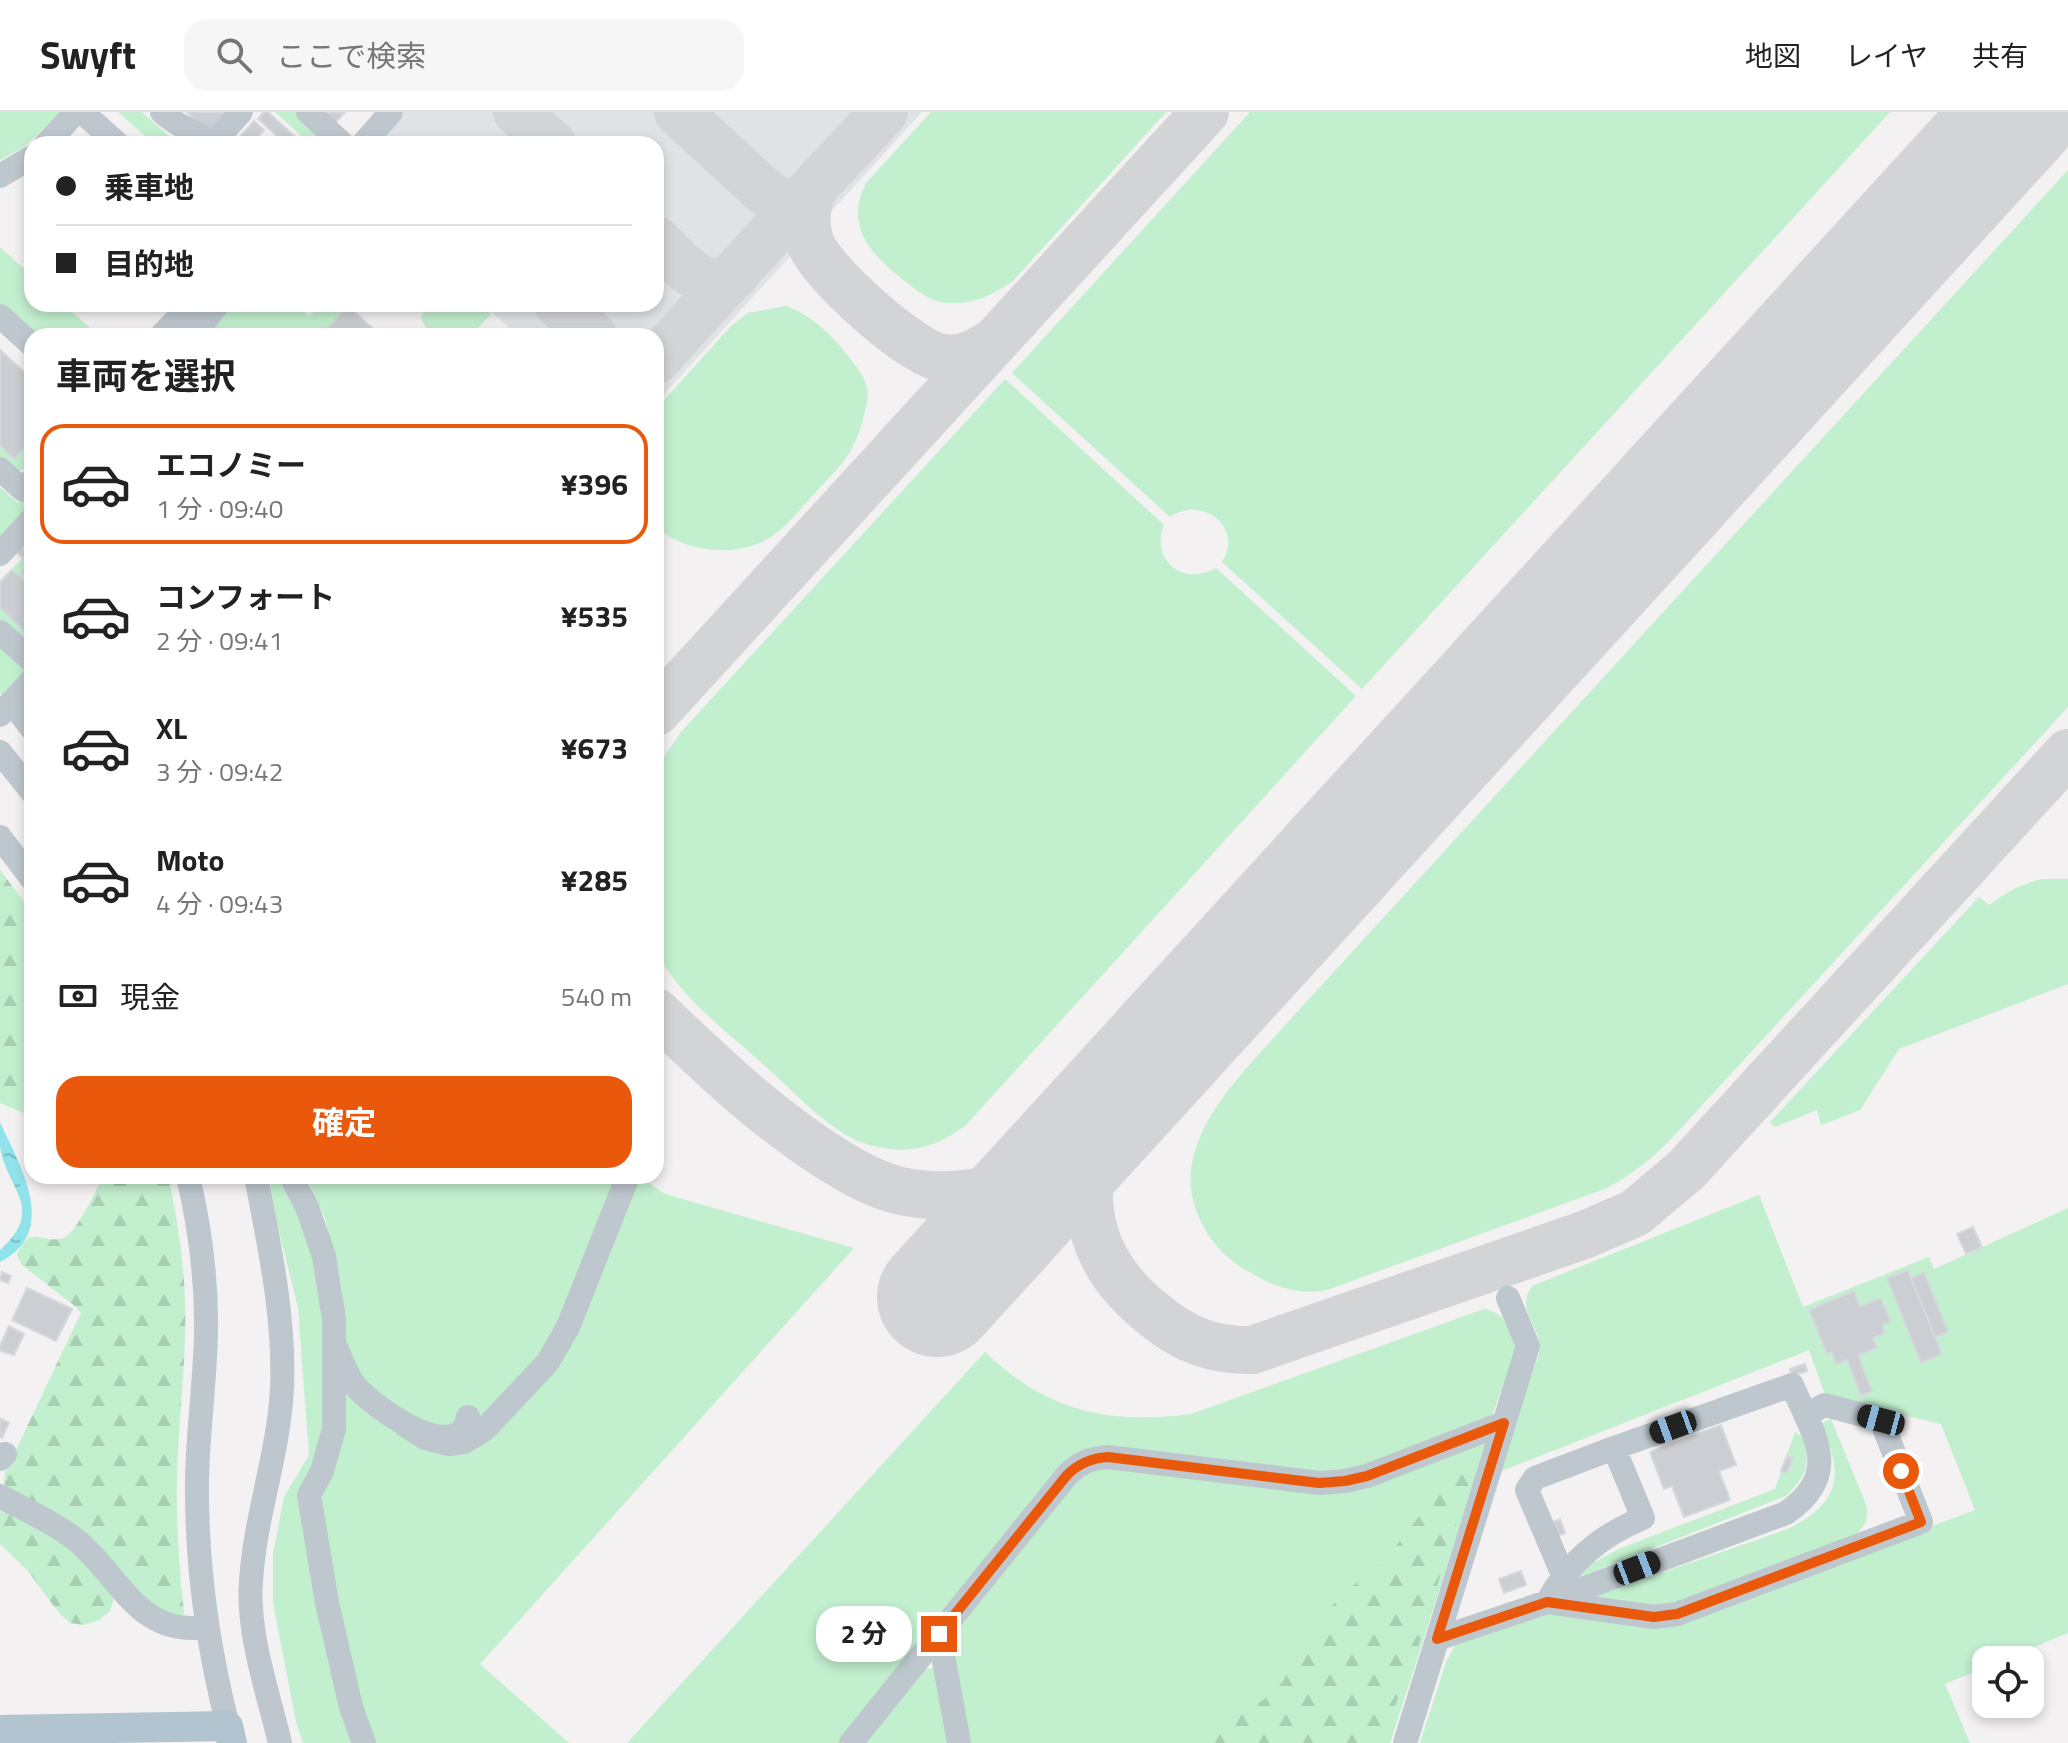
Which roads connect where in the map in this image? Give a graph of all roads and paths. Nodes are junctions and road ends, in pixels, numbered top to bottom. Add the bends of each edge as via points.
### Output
1 (76, 112) edge
2 (82, 112) edge
3 (162, 112) edge
4 (241, 112) edge
5 (308, 112) edge
6 (391, 112) edge
7 (54, 136) edge
8 (109, 136) edge
9 (204, 136) edge
10 (222, 136) edge
11 (334, 136) edge
12 (370, 136) edge
13 (24, 162) edge
14 (0, 176) edge
15 (184, 312) edge
16 (212, 312) edge
17 (0, 316) edge
18 (168, 328) edge
19 (199, 328) edge
20 (24, 338) edge
21 (0, 469) edge
22 (24, 489) edge
23 (24, 528) edge
24 (0, 554) edge
25 (0, 632) edge
26 (24, 654) edge
27 (24, 689) edge
28 (6, 708) edge
29 (24, 723) edge
30 (0, 752) edge
31 (24, 782) edge
32 (0, 837) edge
33 (24, 868) edge
34 (190, 1184) edge
35 (257, 1184) edge
36 (295, 1184) edge
37 (625, 1184) edge
38 (1508, 1298) dead end
39 (334, 1339) junction
40 (1805, 1415) junction
41 (468, 1417) dead end
42 (1504, 1423) junction
43 (405, 1425) junction
44 (1614, 1448) junction
45 (0, 1496) edge
46 (1563, 1575) junction
47 (1547, 1602) junction
48 (207, 1627) junction
49 (939, 1634) junction
50 (1437, 1639) junction
51 (0, 1730) edge
52 (230, 1734) edge
53 (280, 1743) edge
54 (364, 1743) edge
55 (851, 1743) edge
56 (959, 1743) edge
57 (1405, 1743) edge

1 - 7 street
2 - 8 street
3 - 9 street
4 - 10 street
5 - 11 street
6 - 12 street
13 - 14 street
15 - 18 street
16 - 19 street
17 - 20 street
21 - 22 street
23 - 24 street
25 - 26 street
27 - 28 street
28 - 29 street
30 - 31 street
32 - 33 street
34 - 48 street via 205,1300 197,1488
35 - 53 street via 281,1324 282,1385 251,1584 255,1634
36 - 39 street via 324,1256
37 - 43 street via 573,1316 548,1362 484,1430 464,1442 425,1438
38 - 42 street via 1528,1346
39 - 43 street via 357,1388
39 - 54 street via 334,1429 309,1495 327,1603
40 - 44 street via 1792,1385
40 - 47 street via 1821,1464 1816,1483 1802,1502 1786,1513
40 - 47 street via 1825,1405 1881,1420 1921,1522 1677,1614 1654,1617
41 - 43 street via 463,1430 449,1437
42 - 49 street via 1345,1481 1319,1483 1094,1458 1067,1475
42 - 50 street
44 - 46 street via 1643,1518 1614,1529
44 - 46 street via 1535,1478 1527,1490
45 - 48 street via 72,1537 138,1609 168,1626
46 - 47 street
47 - 50 street
48 - 52 street
49 - 55 street
49 - 56 street
50 - 57 street
51 - 52 main road

